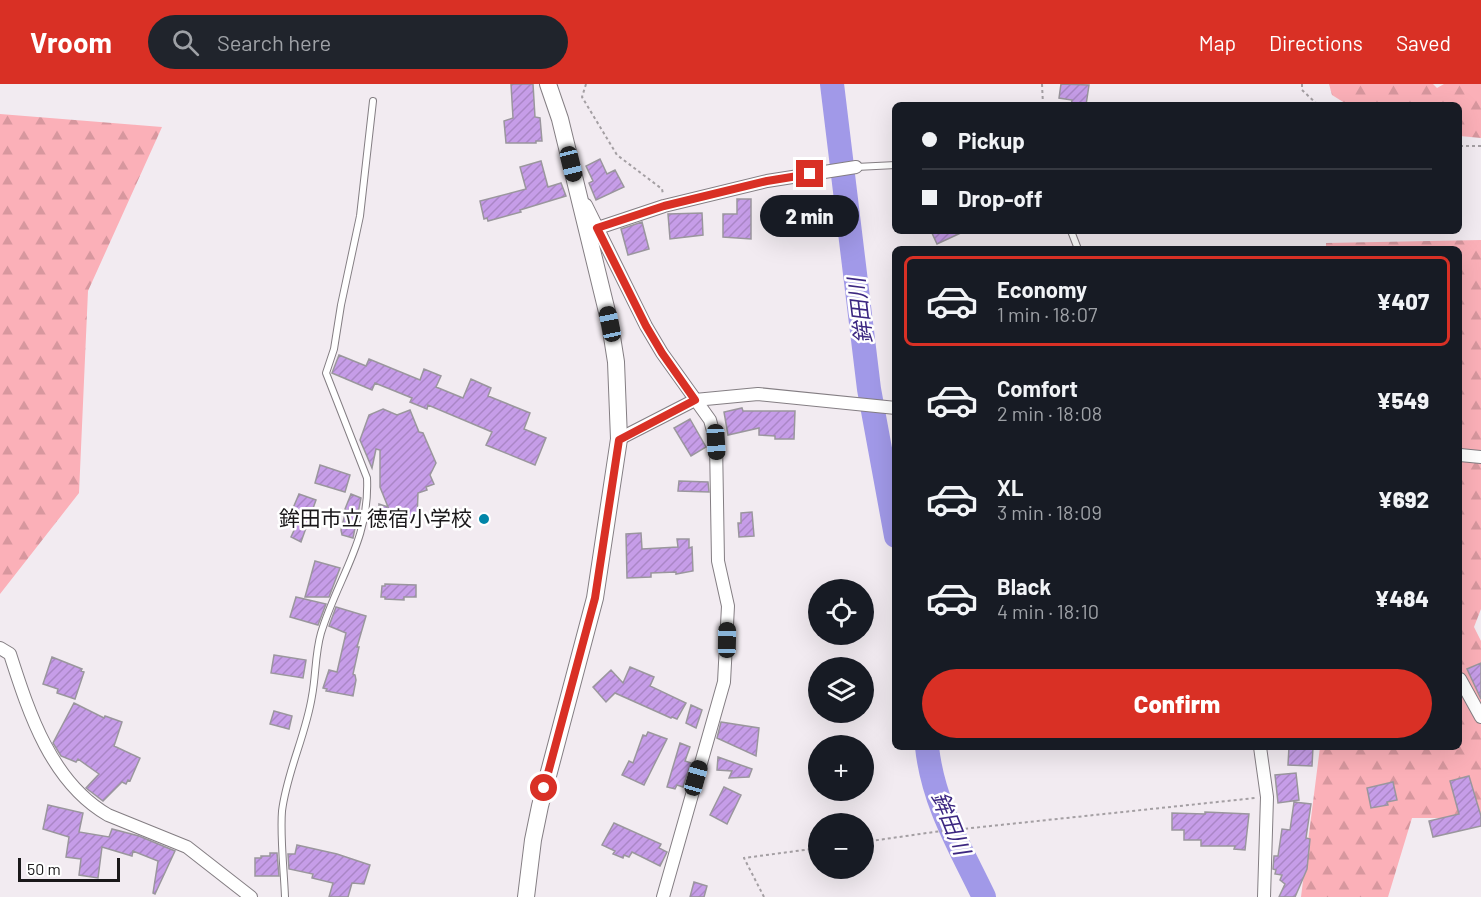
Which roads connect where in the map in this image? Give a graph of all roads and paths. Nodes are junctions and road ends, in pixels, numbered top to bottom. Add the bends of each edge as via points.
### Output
1 (548, 84) edge
2 (586, 84) edge
3 (1042, 84) edge
4 (1302, 84) edge
5 (373, 101) dead end
6 (1043, 102) edge
7 (1315, 102) edge
8 (1462, 146) edge
9 (1481, 146) edge
10 (892, 165) edge
11 (856, 167) joint
12 (577, 187) junction
13 (664, 206) junction
14 (597, 228) junction
15 (695, 400) junction
16 (892, 408) edge
17 (619, 440) junction
18 (1462, 455) edge
19 (1481, 457) edge
20 (0, 648) edge
21 (1462, 683) edge
22 (1481, 717) edge
23 (1260, 750) edge
24 (1267, 797) junction
25 (874, 841) edge
26 (808, 849) edge
27 (252, 897) edge
28 (285, 897) edge
29 (526, 897) edge
30 (663, 897) edge
31 (764, 897) edge
32 (1264, 897) edge

1 - 12 street
2 - 13 path via 582,97 617,155 663,189
3 - 6 path
4 - 7 path via 1302,90
5 - 28 lane via 360,216 326,373 367,477 368,494 358,546 321,632 304,734 282,811
8 - 9 path
10 - 11 lane
11 - 13 street via 767,181
12 - 14 street
12 - 17 street via 616,362
13 - 14 street
14 - 15 street via 646,326
15 - 16 street via 758,394
15 - 17 street
15 - 30 street via 710,420 716,442 718,561 728,606 727,640 724,682
17 - 29 street via 595,598 540,806
18 - 19 street
20 - 27 street via 10,654 26,703 49,752 75,789 108,815 187,848
21 - 22 street
23 - 24 street
24 - 25 path
24 - 32 street
26 - 31 path via 744,858

